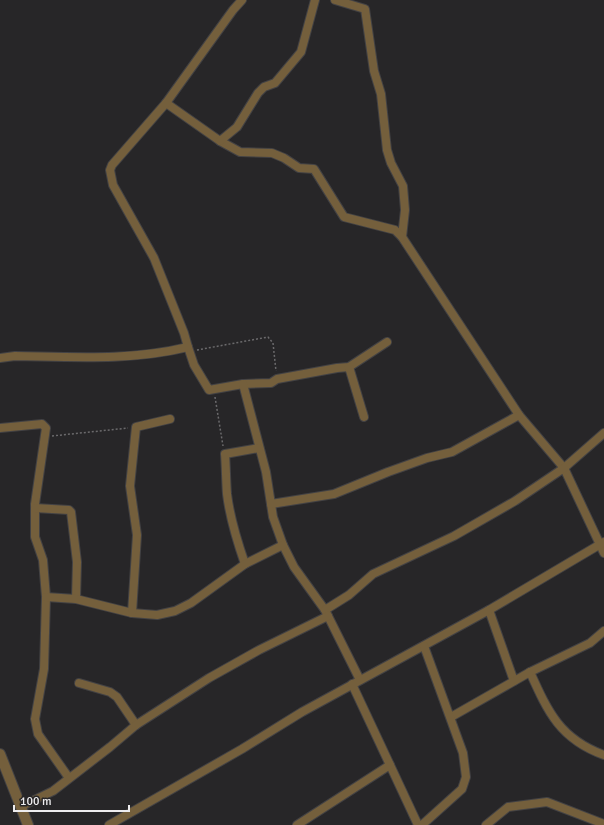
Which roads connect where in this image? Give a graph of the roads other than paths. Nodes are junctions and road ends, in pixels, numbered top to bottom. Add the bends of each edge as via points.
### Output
1 (315, 0) edge
2 (335, 0) edge
3 (362, 0) edge
4 (239, 1) edge
5 (365, 9) junction
6 (166, 103) junction
7 (220, 141) junction
8 (402, 237) junction
9 (387, 342) dead end
10 (189, 349) junction
11 (0, 358) edge
12 (349, 367) junction
13 (243, 384) junction
14 (519, 414) junction
15 (364, 417) dead end
16 (170, 419) dead end
17 (0, 428) edge
18 (604, 433) edge
19 (259, 448) junction
20 (564, 468) junction
21 (270, 504) junction
22 (35, 508) junction
23 (601, 543) edge
24 (283, 545) junction
25 (604, 553) edge
26 (245, 564) junction
27 (46, 597) junction
28 (76, 600) junction
29 (489, 610) junction
30 (132, 613) junction
31 (326, 613) junction
32 (604, 631) edge
33 (424, 646) junction
34 (530, 672) junction
35 (360, 680) junction
36 (514, 681) junction
37 (79, 683) dead end
38 (352, 684) junction
39 (451, 717) junction
40 (136, 725) junction
41 (0, 754) edge
42 (604, 755) edge
43 (390, 765) junction
44 (69, 778) junction
45 (22, 806) junction
46 (121, 822) edge
47 (604, 824) edge
48 (28, 825) edge
49 (109, 825) edge
50 (297, 825) edge
51 (418, 825) edge
52 (422, 825) edge
53 (486, 825) edge

1 - 7 street via 299,56 275,83 264,87 258,93 237,127
2 - 5 street
3 - 5 street
4 - 6 street
5 - 8 street via 374,71 381,94 387,150 403,186 405,210
6 - 7 street
6 - 10 street via 112,164 110,170 113,185 154,258
7 - 8 street via 240,152 272,153 299,168 314,169 344,217 394,230
8 - 14 street
9 - 12 street
10 - 11 street via 128,356
10 - 13 street via 199,375 209,390
12 - 13 street via 277,378 271,383
12 - 15 street
13 - 19 street
14 - 20 street
14 - 21 street via 452,452 427,458 334,494
16 - 30 street via 136,428 130,486 136,535
17 - 22 street via 42,424 46,428
18 - 20 street
19 - 21 street via 266,472
19 - 26 street via 225,454 227,495 236,538
20 - 23 street
20 - 31 street via 515,501 454,536 372,574
21 - 24 street
22 - 27 street via 35,536 43,560
22 - 28 street via 70,512 77,562
23 - 25 street
23 - 29 street
24 - 26 street
24 - 31 street via 294,567
26 - 30 street via 191,603 175,611 157,615
27 - 28 street
27 - 44 street via 44,669 35,712 35,727
28 - 30 street
29 - 33 street
29 - 36 street
31 - 35 street
31 - 40 street via 215,674
32 - 34 street via 590,643
33 - 35 street
33 - 39 street
34 - 36 street
34 - 42 street via 546,709 557,723 587,749
35 - 38 street
36 - 39 street
37 - 40 street via 110,692 117,697
38 - 43 street
38 - 46 street
39 - 52 street via 463,753 466,777 462,789
40 - 44 street
41 - 45 street
43 - 50 street
43 - 51 street
44 - 45 street via 54,791
45 - 48 street
46 - 49 street
47 - 53 street via 547,802 508,807

